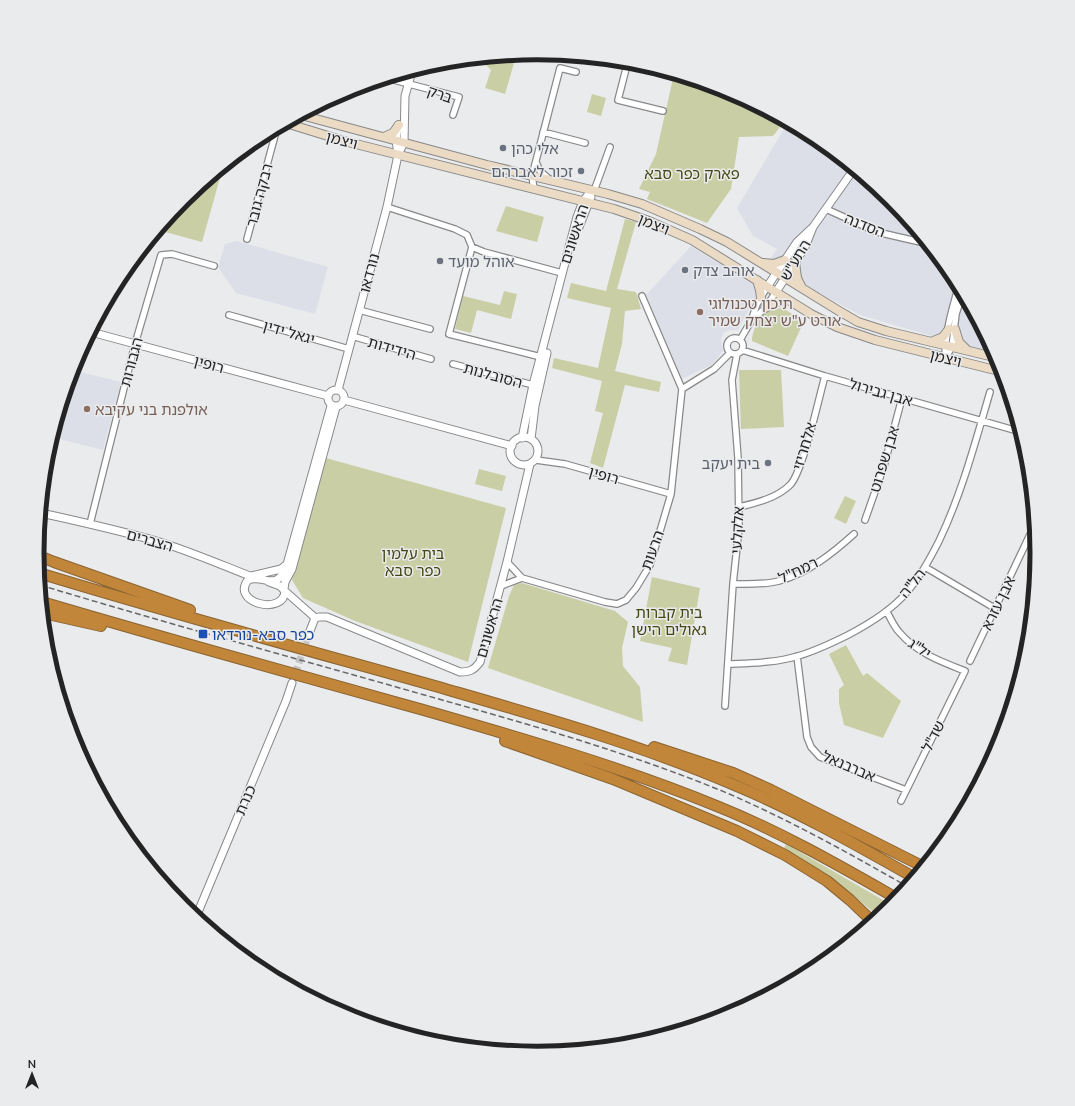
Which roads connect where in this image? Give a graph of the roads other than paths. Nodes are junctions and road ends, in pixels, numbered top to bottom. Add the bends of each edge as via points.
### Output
1 (626, 68) edge
2 (576, 72) dead end
3 (410, 76) edge
4 (396, 81) edge
5 (408, 84) junction
6 (404, 107) junction
7 (663, 112) dead end
8 (453, 115) dead end
9 (307, 117) edge
10 (293, 125) edge
11 (399, 125) junction
12 (543, 132) junction
13 (275, 136) edge
14 (384, 137) junction
15 (400, 141) junction
16 (585, 144) dead end
17 (610, 147) dead end
18 (398, 154) junction
19 (536, 161) junction
20 (852, 172) edge
21 (532, 176) junction
22 (552, 181) junction
23 (534, 189) junction
24 (591, 190) junction
25 (586, 202) junction
26 (387, 207) junction
27 (826, 209) junction
28 (813, 227) junction
29 (247, 239) dead end
30 (920, 242) edge
31 (472, 247) junction
32 (785, 260) junction
33 (795, 262) junction
34 (762, 263) junction
35 (214, 266) dead end
36 (777, 272) junction
37 (562, 273) junction
38 (785, 278) junction
39 (757, 280) junction
40 (767, 287) junction
41 (803, 289) junction
42 (776, 292) junction
43 (957, 293) edge
44 (642, 296) dead end
45 (761, 298) junction
46 (961, 299) edge
47 (787, 300) junction
48 (764, 308) junction
49 (359, 310) junction
50 (951, 313) junction
51 (230, 315) dead end
52 (751, 321) junction
53 (953, 326) junction
54 (430, 329) dead end
55 (96, 333) edge
56 (352, 336) junction
57 (740, 340) junction
58 (931, 342) junction
59 (135, 344) junction
60 (948, 346) junction
61 (349, 349) junction
62 (742, 350) junction
63 (967, 350) junction
64 (730, 352) junction
65 (737, 354) junction
66 (989, 356) edge
67 (541, 357) junction
68 (945, 358) junction
69 (431, 359) dead end
70 (453, 364) dead end
71 (995, 370) edge
72 (825, 376) junction
73 (533, 385) junction
74 (682, 389) junction
75 (338, 390) junction
76 (990, 392) dead end
77 (328, 396) junction
78 (902, 398) junction
79 (344, 400) junction
80 (334, 406) junction
81 (982, 421) junction
82 (1015, 430) edge
83 (522, 438) junction
84 (531, 439) junction
85 (512, 446) junction
86 (533, 462) junction
87 (671, 494) junction
88 (739, 507) junction
89 (46, 513) edge
90 (865, 520) dead end
91 (90, 524) junction
92 (854, 534) dead end
93 (1030, 534) edge
94 (44, 558) edge
95 (507, 562) junction
96 (288, 563) junction
97 (925, 567) junction
98 (45, 575) edge
99 (253, 577) junction
100 (522, 578) junction
101 (269, 582) junction
102 (733, 584) junction
103 (500, 586) junction
104 (285, 590) junction
105 (282, 600) junction
106 (47, 603) edge
107 (298, 604) junction
108 (996, 607) junction
109 (887, 612) junction
110 (48, 614) edge
111 (315, 618) junction
112 (308, 636) tunnel mouth
113 (267, 638) junction
114 (798, 656) junction
115 (236, 657) junction
116 (970, 661) dead end
117 (728, 664) junction
118 (965, 671) joint
119 (292, 683) tunnel mouth
120 (462, 694) junction
121 (725, 706) dead end
122 (414, 708) junction
123 (906, 790) junction
124 (901, 801) dead end
125 (920, 865) edge
126 (911, 876) edge
127 (892, 896) edge
128 (198, 911) edge
129 (869, 918) edge

1 - 7 street via 618,100
2 - 12 street via 560,68
3 - 5 street
4 - 5 street
5 - 6 street
5 - 8 street, ברק via 459,97
6 - 11 street
6 - 15 street
9 - 14 main road, ויצמן
10 - 18 main road, ויצמן
11 - 14 main road via 393,133
11 - 15 street
12 - 16 street
12 - 19 street
13 - 29 street, רבקה גובר
14 - 15 main road, ויצמן
15 - 18 street, נורדאו
15 - 21 main road, ויצמן
17 - 24 street via 599,177
18 - 23 main road, ויצמן
18 - 26 street, נורדאו
19 - 21 street
19 - 22 street via 540,172
20 - 27 street, התע"ש
21 - 22 main road, ויצמן
21 - 23 street
22 - 24 main road, ויצמן
23 - 25 main road, ויצמן
24 - 25 street, הראשונים
24 - 34 main road, ויצמן via 668,214 713,235
25 - 37 street, הראשונים via 578,217
25 - 39 main road, ויצמן via 635,216 678,233
25 - 84 street, הראשונים via 545,359
26 - 31 street via 455,229 467,235
26 - 49 street, נורדאו
27 - 28 street, התע"ש
27 - 30 street, הסדנה via 877,232
28 - 32 street, התע"ש
28 - 33 street, התע"ש via 808,242
31 - 37 street
31 - 67 street via 449,334
32 - 34 main road via 774,264
32 - 36 street, התע"ש
33 - 38 street, התע"ש
33 - 41 main road via 797,278
34 - 36 main road, ויצמן
35 - 59 street, הגבורות via 172,254 160,255
36 - 38 main road, ויצמן
36 - 40 street
37 - 67 street, הראשונים
38 - 41 main road, ויצמן
38 - 42 street, התע"ש
39 - 40 main road, ויצמן
39 - 45 main road
40 - 42 main road, ויצמן
40 - 45 street
41 - 58 main road, ויצמן via 858,322
42 - 47 main road, ויצמן
42 - 48 street
43 - 50 street
44 - 74 street, הרעות
45 - 52 street
46 - 53 street
47 - 48 main road
47 - 68 main road, ויצמן via 847,332
48 - 52 street
49 - 54 street
49 - 56 street, נורדאו
50 - 53 street
50 - 53 street
51 - 61 street, יגאל ידין
52 - 57 street
53 - 58 main road via 943,337
53 - 60 street
53 - 63 main road via 959,342
55 - 59 street, רופין
56 - 61 street, נורדאו
56 - 69 street, הידידות
57 - 62 street via 743,344
57 - 64 street via 734,339 729,342 727,347
58 - 60 main road, ויצמן
59 - 77 street, רופין
59 - 91 street, הגבורות
60 - 63 main road, ויצמן
60 - 68 street
61 - 75 street, נורדאו
62 - 65 street
62 - 72 street, אבן גבירול
63 - 66 main road, ויצמן
64 - 65 street
64 - 74 street via 714,369
65 - 88 street, אלקלעי via 732,380
67 - 73 street, הראשונים
68 - 71 main road, ויצמן
70 - 73 street, הסובלנות
72 - 78 street, אבן גבירול
72 - 88 street, אלחריזי via 804,452 790,485 757,503
73 - 83 street, הראשונים
74 - 87 street, הרעות
75 - 77 street via 333,390
75 - 79 street via 344,395
76 - 81 street, הל"ה
77 - 80 street via 328,401
78 - 81 street, אבן גבירול
78 - 90 street, אבן שפרוט via 884,466
79 - 80 street via 341,405
79 - 85 street
80 - 96 street
80 - 104 street via 292,569 284,582
81 - 82 street, אבן גבירול
81 - 97 street, הל"ה via 962,488
83 - 84 street
83 - 85 street
84 - 86 street via 537,446 538,456
85 - 86 street via 513,459 521,465
86 - 87 street, רופין via 565,464
86 - 95 street, הראשונים
87 - 100 street, הרעות via 650,565 626,600 617,604 605,602
88 - 102 street, אלקלעי
89 - 91 street, הצברים
91 - 99 street, הצברים via 153,540
92 - 102 street, רמח"ל via 823,559 798,574 779,581
93 - 108 street, אבן עזרא
94 - 113 highway
95 - 100 street
95 - 103 street, הראשונים
96 - 99 street via 281,569
96 - 101 street via 282,576 276,581
97 - 108 street
97 - 109 street, הל"ה via 907,593
98 - 113 highway
99 - 101 street, הצברים
99 - 105 street via 245,583 244,592 248,598 270,605
100 - 103 street
101 - 104 street, הצברים
102 - 117 street, אלקלעי
103 - 111 street, הראשונים via 480,662 474,670 466,672 454,670 327,617
104 - 105 street
104 - 107 street
105 - 107 street
106 - 115 highway
107 - 111 street
108 - 116 street, אבן עזרא
109 - 114 street, הל"ה via 835,641
109 - 118 street, יל"ג via 899,632 909,642 938,660
110 - 115 highway
111 - 112 street
113 - 120 highway
114 - 117 street, הל"ה via 766,662
114 - 123 street, אברבנאל via 807,737 820,757
115 - 122 highway
117 - 121 street, אלקלעי
118 - 123 street, שד"ל
119 - 128 street, כנרת
120 - 125 highway via 627,738 733,773
120 - 126 highway via 621,742 730,782 807,819
122 - 127 highway via 590,760 713,804 788,839
122 - 129 highway via 614,779 737,831 812,871
123 - 124 street, שד"ל

